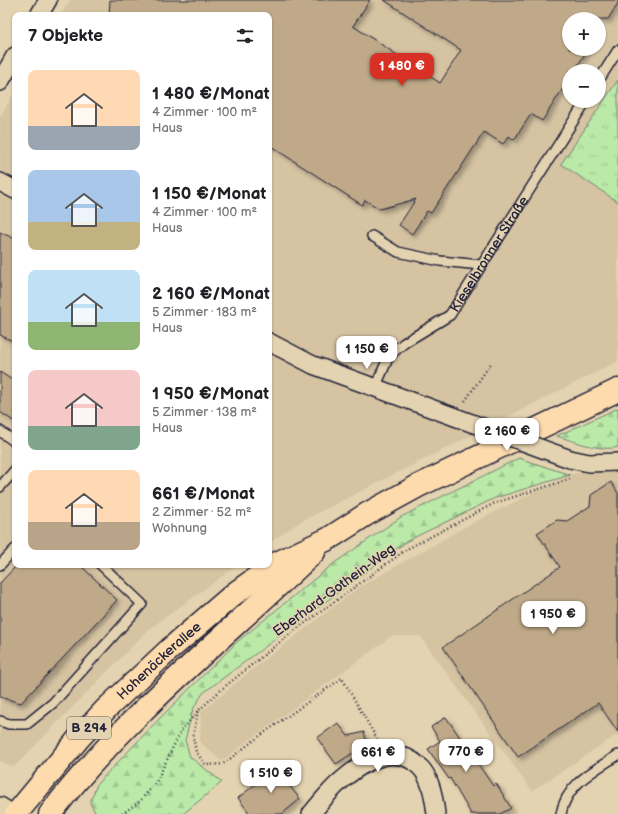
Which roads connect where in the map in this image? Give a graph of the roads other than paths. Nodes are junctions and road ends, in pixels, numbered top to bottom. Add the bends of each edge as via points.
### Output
1 (48, 0) edge
2 (41, 12) edge
3 (618, 50) edge
4 (12, 61) edge
5 (606, 69) edge
6 (0, 82) edge
7 (582, 108) edge
8 (0, 182) edge
9 (12, 188) edge
10 (372, 236) dead end
11 (481, 265) junction
12 (272, 344) edge
13 (375, 388) junction
14 (618, 390) edge
15 (0, 431) edge
16 (12, 440) edge
17 (618, 462) edge
18 (12, 473) edge
19 (0, 487) edge
20 (328, 538) junction
21 (12, 552) edge
22 (0, 565) edge
23 (272, 567) edge
24 (104, 568) edge
25 (270, 568) edge
26 (0, 721) edge
27 (618, 755) edge
28 (0, 806) edge
29 (13, 814) edge
30 (16, 814) edge
31 (50, 814) edge
32 (311, 814) edge
33 (436, 814) edge
34 (561, 814) edge

1 - 2 street
3 - 5 lane
4 - 6 street
7 - 11 lane, Kieselbronner Straße
8 - 9 street
10 - 11 lane via 398,252 440,261
11 - 13 lane, Kieselbronner Straße via 450,315 404,342 389,356
12 - 13 street via 313,365
13 - 17 street, bridge via 570,459 589,463
14 - 20 main road, Hohenäckerallee / B 294 via 418,486
15 - 16 lane
18 - 19 lane
20 - 23 main road, Hohenäckerallee / B 294
20 - 31 main road, Hohenäckerallee / B 294 via 162,691 99,754
21 - 22 lane
24 - 26 lane via 142,604 53,703 27,724
25 - 30 main road, Hohenäckerallee / B 294 via 234,594 106,709
27 - 34 lane via 575,786 562,805
28 - 29 street
32 - 33 street via 342,780 371,760 386,755 404,758 419,766 430,786

